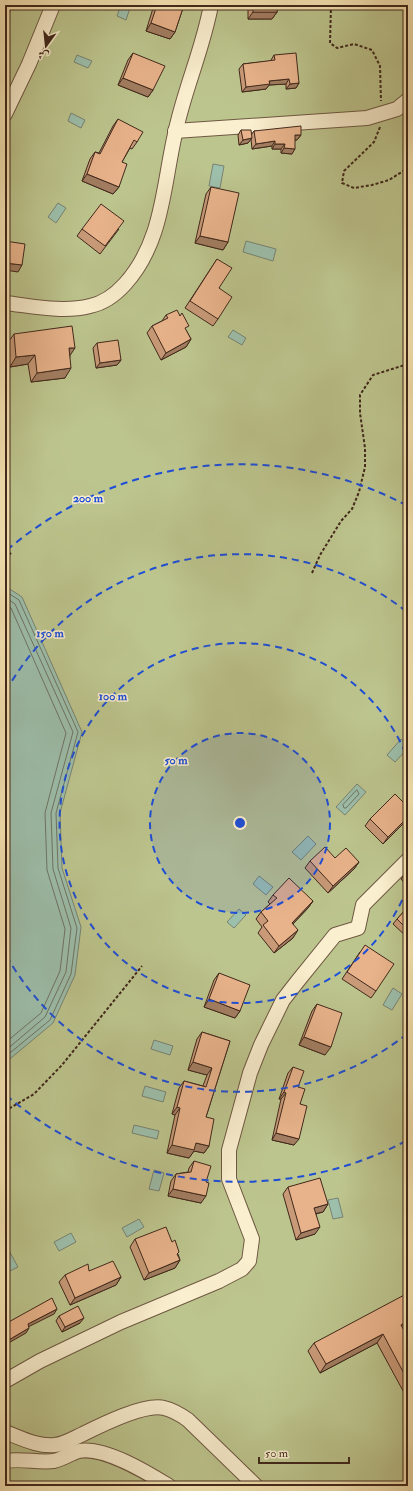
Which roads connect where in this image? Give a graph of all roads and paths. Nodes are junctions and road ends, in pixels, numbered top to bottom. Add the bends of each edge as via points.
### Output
1 (53, 5) edge
2 (211, 5) edge
3 (408, 100) edge
4 (5, 114) edge
5 (175, 131) junction
6 (5, 303) edge
7 (408, 364) edge
8 (5, 549) edge
9 (12, 555) dead end
10 (312, 573) dead end
11 (408, 860) edge
12 (142, 966) dead end
13 (5, 1111) edge
14 (5, 1381) edge
15 (5, 1432) edge
16 (5, 1461) edge
17 (169, 1486) edge
18 (256, 1486) edge

1 - 4 street
2 - 5 street
3 - 5 street via 397,109 367,118
5 - 6 street via 157,228 151,246 135,273 116,293 90,306 72,308
7 - 10 path via 373,375 360,395 365,467 359,492 352,509 328,541
8 - 9 path
11 - 14 street via 363,905 358,928 335,935 308,968 283,1000 259,1050 250,1073 229,1150 229,1179 252,1239 249,1261 242,1269 219,1281 121,1322
12 - 13 path via 62,1066 34,1094
15 - 18 street via 38,1444 55,1445 108,1422 144,1410 163,1407 177,1412 188,1420
16 - 17 street via 54,1461 80,1451 95,1451 146,1472

